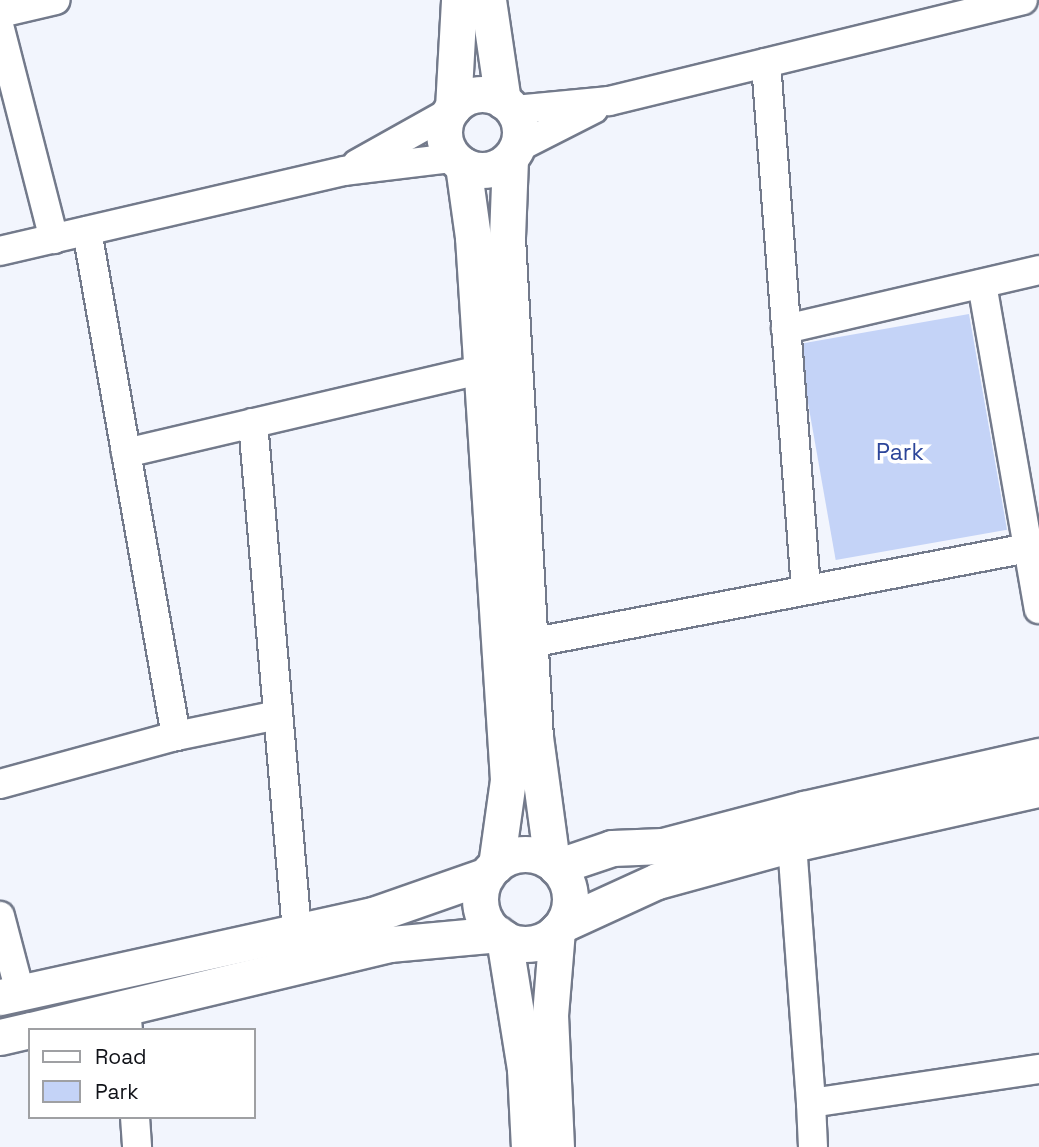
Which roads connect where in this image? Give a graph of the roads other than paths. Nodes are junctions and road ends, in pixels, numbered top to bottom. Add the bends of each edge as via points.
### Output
1 (55, 0) edge
2 (459, 0) edge
3 (488, 0) edge
4 (1023, 0) edge
5 (0, 13) edge
6 (0, 29) edge
7 (766, 63) junction
8 (609, 101) junction
9 (508, 105) junction
10 (450, 110) junction
11 (513, 153) junction
12 (458, 162) junction
13 (345, 171) junction
14 (87, 231) junction
15 (54, 239) junction
16 (0, 251) edge
17 (1039, 270) edge
18 (982, 284) junction
19 (786, 329) junction
20 (479, 370) junction
21 (253, 424) junction
22 (126, 453) junction
23 (1028, 548) junction
24 (806, 589) junction
25 (1039, 609) edge
26 (530, 643) junction
27 (278, 715) junction
28 (176, 736) junction
29 (1039, 757) edge
30 (0, 783) edge
31 (1039, 789) edge
32 (792, 844) junction
33 (554, 864) junction
34 (491, 870) junction
35 (0, 916) edge
36 (560, 927) junction
37 (297, 931) junction
38 (501, 936) junction
39 (10, 995) edge
40 (127, 1019) edge
41 (48, 1028) edge
42 (28, 1031) edge
43 (0, 1037) edge
44 (1039, 1069) edge
45 (811, 1103) junction
46 (135, 1119) edge
47 (137, 1147) edge
48 (529, 1147) edge
49 (556, 1147) edge
50 (813, 1147) edge

1 - 5 street
2 - 10 street
3 - 9 street
4 - 7 street
6 - 15 street
7 - 8 street
7 - 19 street
8 - 9 street
8 - 11 street
9 - 10 street via 478,94
9 - 11 street via 520,135
10 - 12 street via 443,136
10 - 13 street
11 - 12 street via 486,170
11 - 26 street via 507,238
12 - 13 street
12 - 20 street via 473,237
13 - 14 street
14 - 15 street
14 - 22 street
15 - 16 street
17 - 18 street
18 - 19 street
18 - 23 street
19 - 24 street
20 - 21 street
20 - 34 street via 508,780
21 - 22 street
21 - 27 street
22 - 28 street
23 - 24 street
23 - 25 street
24 - 26 street
26 - 33 street via 535,737
27 - 28 street
27 - 37 street
28 - 30 street
29 - 33 street via 804,808 663,846 612,848
31 - 32 street
32 - 36 street via 657,881
32 - 45 street
33 - 34 street via 526,853
33 - 36 street via 568,884 571,898
34 - 37 street via 373,915
34 - 38 street via 481,908
35 - 39 street
36 - 38 street via 529,944
36 - 49 street via 550,1015
37 - 39 street
38 - 40 street via 390,944
38 - 48 street via 525,1069
40 - 41 street
42 - 43 street
44 - 45 street
45 - 50 street
46 - 47 street

